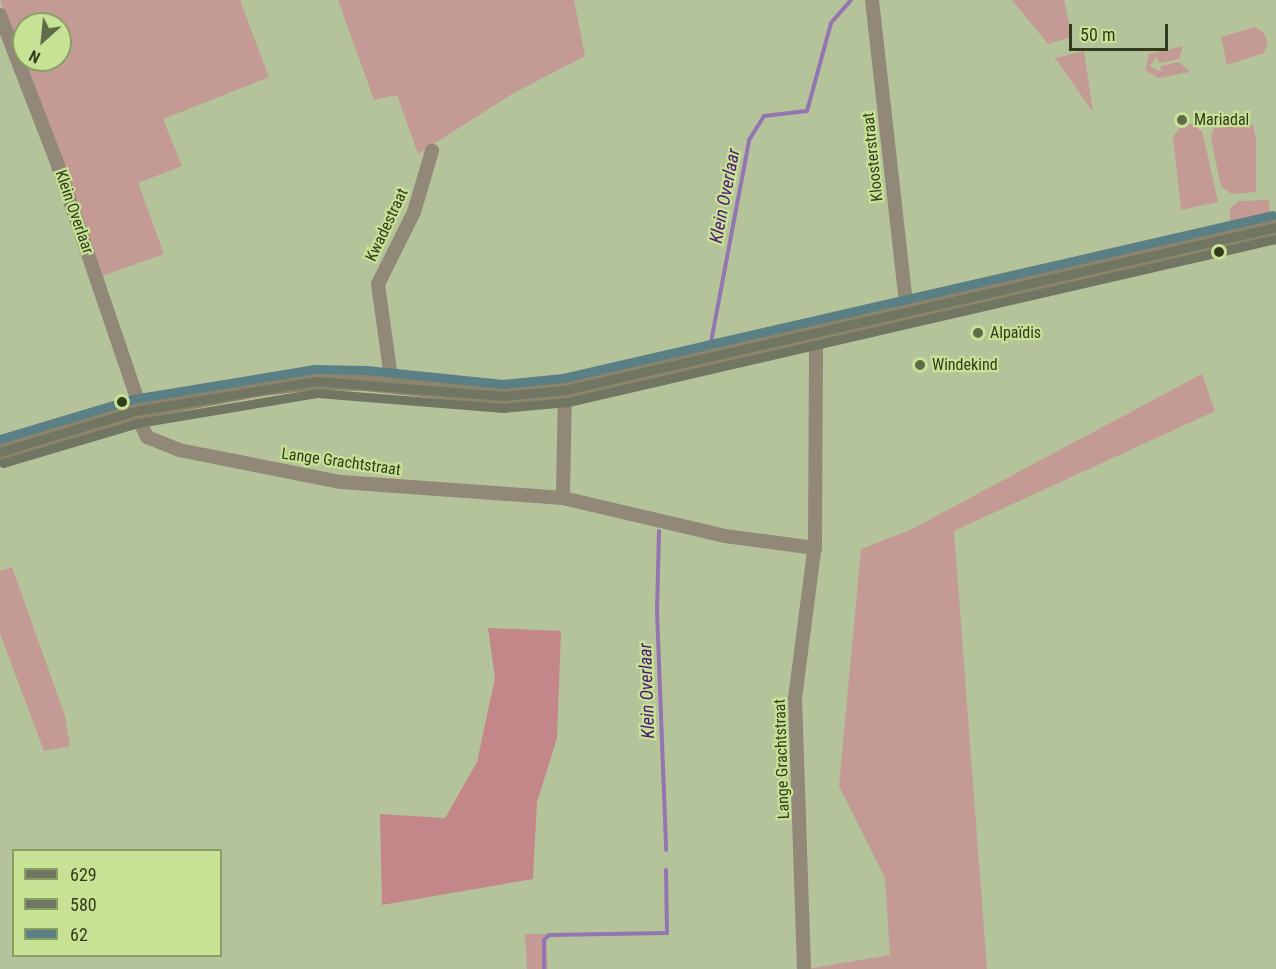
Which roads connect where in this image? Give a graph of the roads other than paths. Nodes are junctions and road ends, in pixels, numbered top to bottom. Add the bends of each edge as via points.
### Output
1 (872, 0) edge
2 (0, 15) edge
3 (432, 151) dead end
4 (1276, 227) edge
5 (907, 311) junction
6 (816, 333) junction
7 (392, 385) junction
8 (566, 390) junction
9 (135, 411) junction
10 (0, 452) edge
11 (563, 498) junction
12 (815, 548) junction
13 (804, 969) edge

1 - 5 street, Kloosterstraat
2 - 9 street, Klein Overlaar via 61,174 137,398
3 - 7 street, Kwadestraat via 414,212 378,284
4 - 5 main road
5 - 6 main road
6 - 8 main road
6 - 12 street, Lange Grachtstraat
7 - 8 main road via 471,395
7 - 9 main road via 316,381 225,393
8 - 11 street
9 - 10 main road
9 - 11 street, Lange Grachtstraat via 141,430 155,443 297,474 387,488
11 - 12 street, Lange Grachtstraat via 725,536
12 - 13 street, Lange Grachtstraat via 795,698

